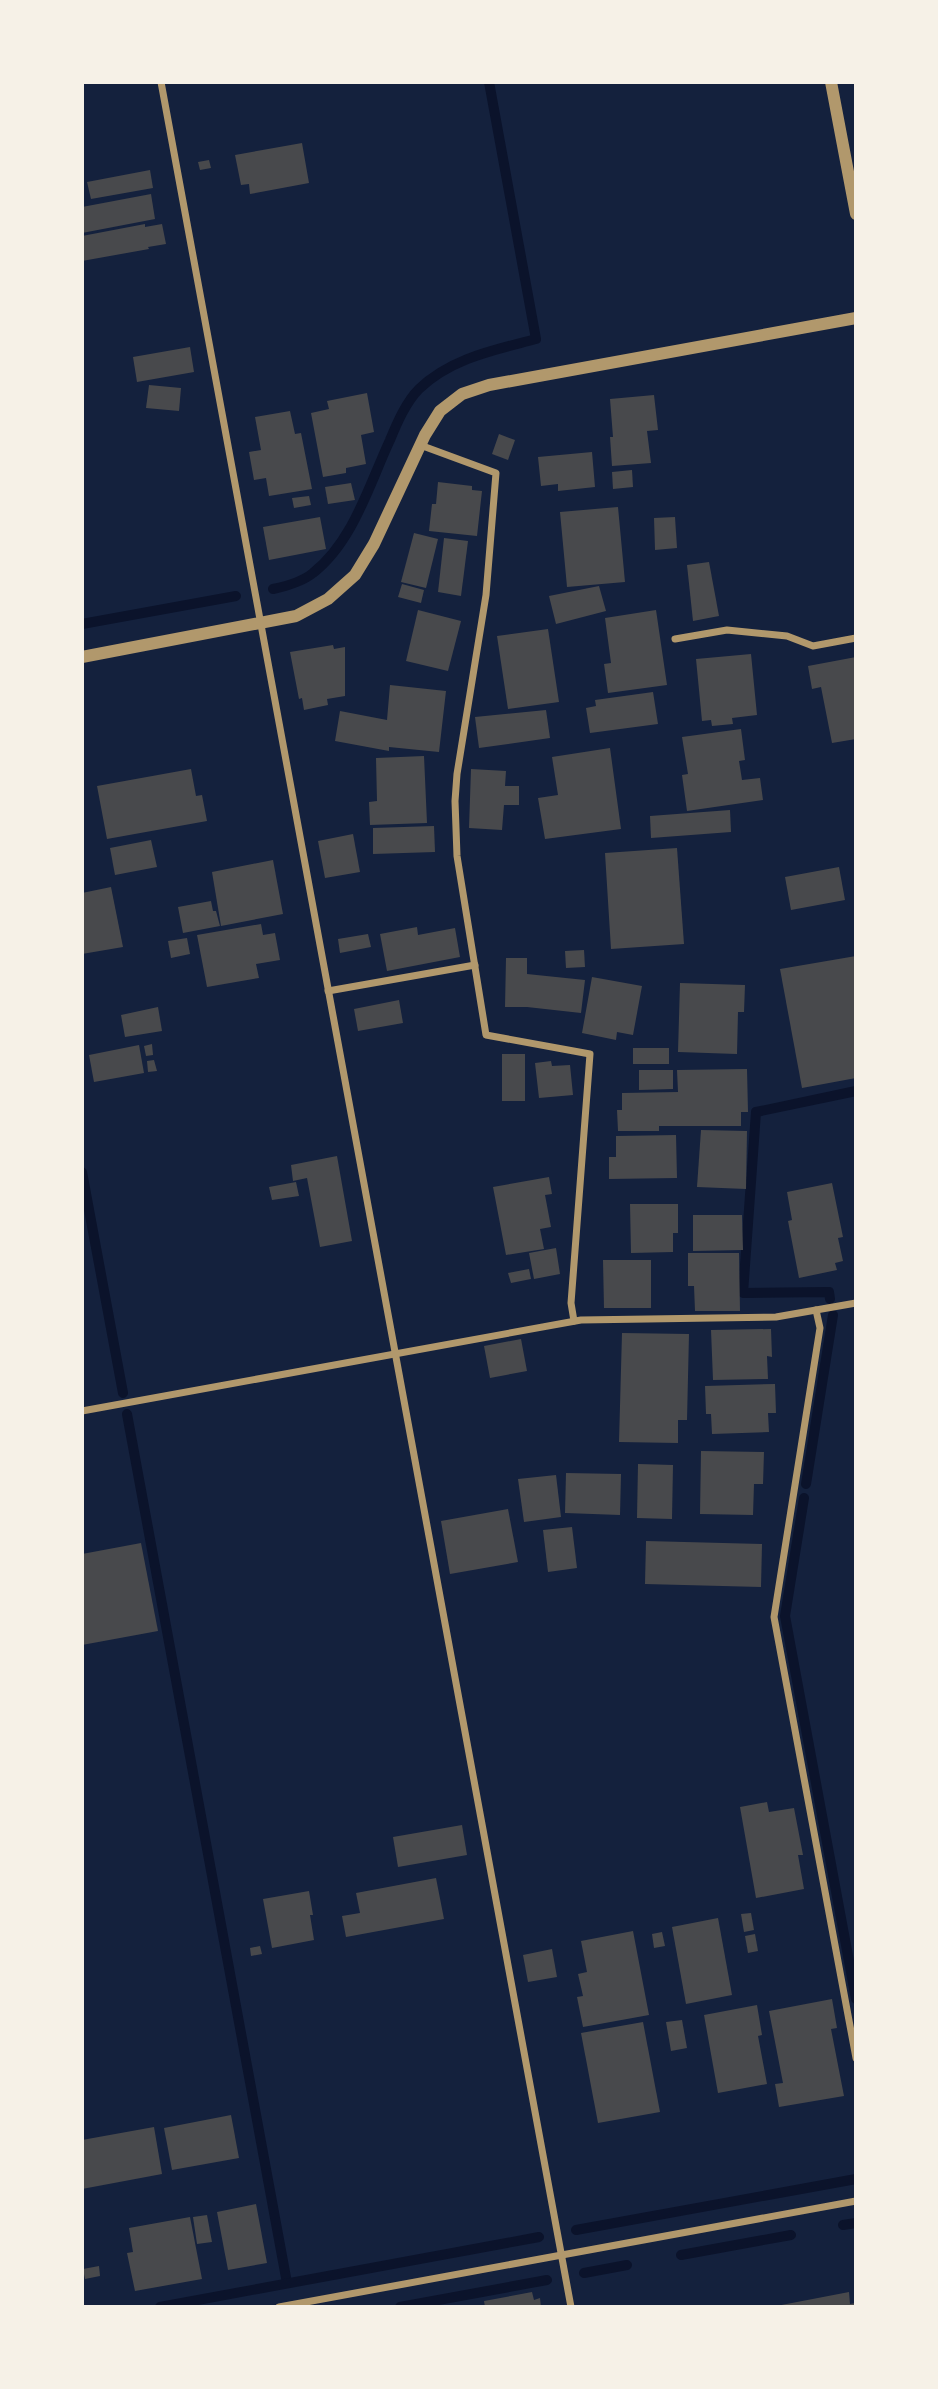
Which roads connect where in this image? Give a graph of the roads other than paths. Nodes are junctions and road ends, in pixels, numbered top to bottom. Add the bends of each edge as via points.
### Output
1 (161, 82) edge
2 (831, 82) edge
3 (856, 214) edge
4 (856, 318) edge
5 (420, 445) junction
6 (261, 625) junction
7 (856, 638) edge
8 (675, 639) dead end
9 (82, 657) edge
10 (475, 965) junction
11 (328, 991) junction
12 (856, 1303) edge
13 (816, 1310) junction
14 (574, 1321) junction
15 (395, 1354) junction
16 (82, 1411) edge
17 (856, 2059) edge
18 (856, 2201) edge
19 (561, 2255) junction
20 (279, 2307) edge
21 (571, 2307) edge

1 - 6 street
2 - 3 street
4 - 5 street via 489,385 462,394 440,411
5 - 6 street via 355,575 328,600 296,616
5 - 10 street via 496,473 486,595 455,801 457,856
6 - 9 street
6 - 11 street
7 - 8 street via 813,646 787,636 727,629
10 - 11 street
10 - 14 street via 486,1035 590,1054 571,1303
11 - 15 street
12 - 13 street
13 - 14 street via 776,1317
13 - 17 street via 820,1328 774,1616
14 - 15 street
15 - 16 street
15 - 19 street
18 - 19 street
19 - 20 street
19 - 21 street

